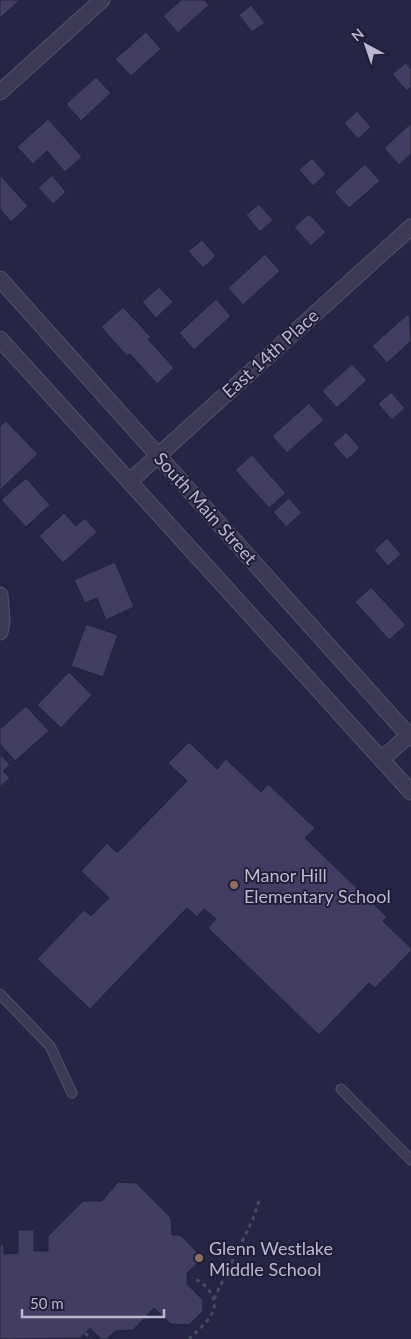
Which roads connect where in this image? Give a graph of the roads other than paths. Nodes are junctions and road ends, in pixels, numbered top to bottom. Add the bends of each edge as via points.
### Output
1 (102, 0) edge
2 (0, 92) edge
3 (411, 227) edge
4 (0, 279) edge
5 (0, 339) edge
6 (158, 454) junction
7 (130, 480) junction
8 (0, 595) edge
9 (0, 632) edge
10 (410, 736) edge
11 (382, 759) junction
12 (411, 792) edge
13 (0, 994) edge
14 (341, 1089) dead end
15 (72, 1093) dead end
16 (411, 1160) edge

1 - 2 street
3 - 6 street, East 14th Place
4 - 6 street, South Main Street
5 - 7 street
6 - 7 street, East 14th Place
6 - 10 street, South Main Street
7 - 11 street
8 - 9 street
10 - 11 street
11 - 12 street
13 - 15 lane via 50,1046
14 - 16 lane

